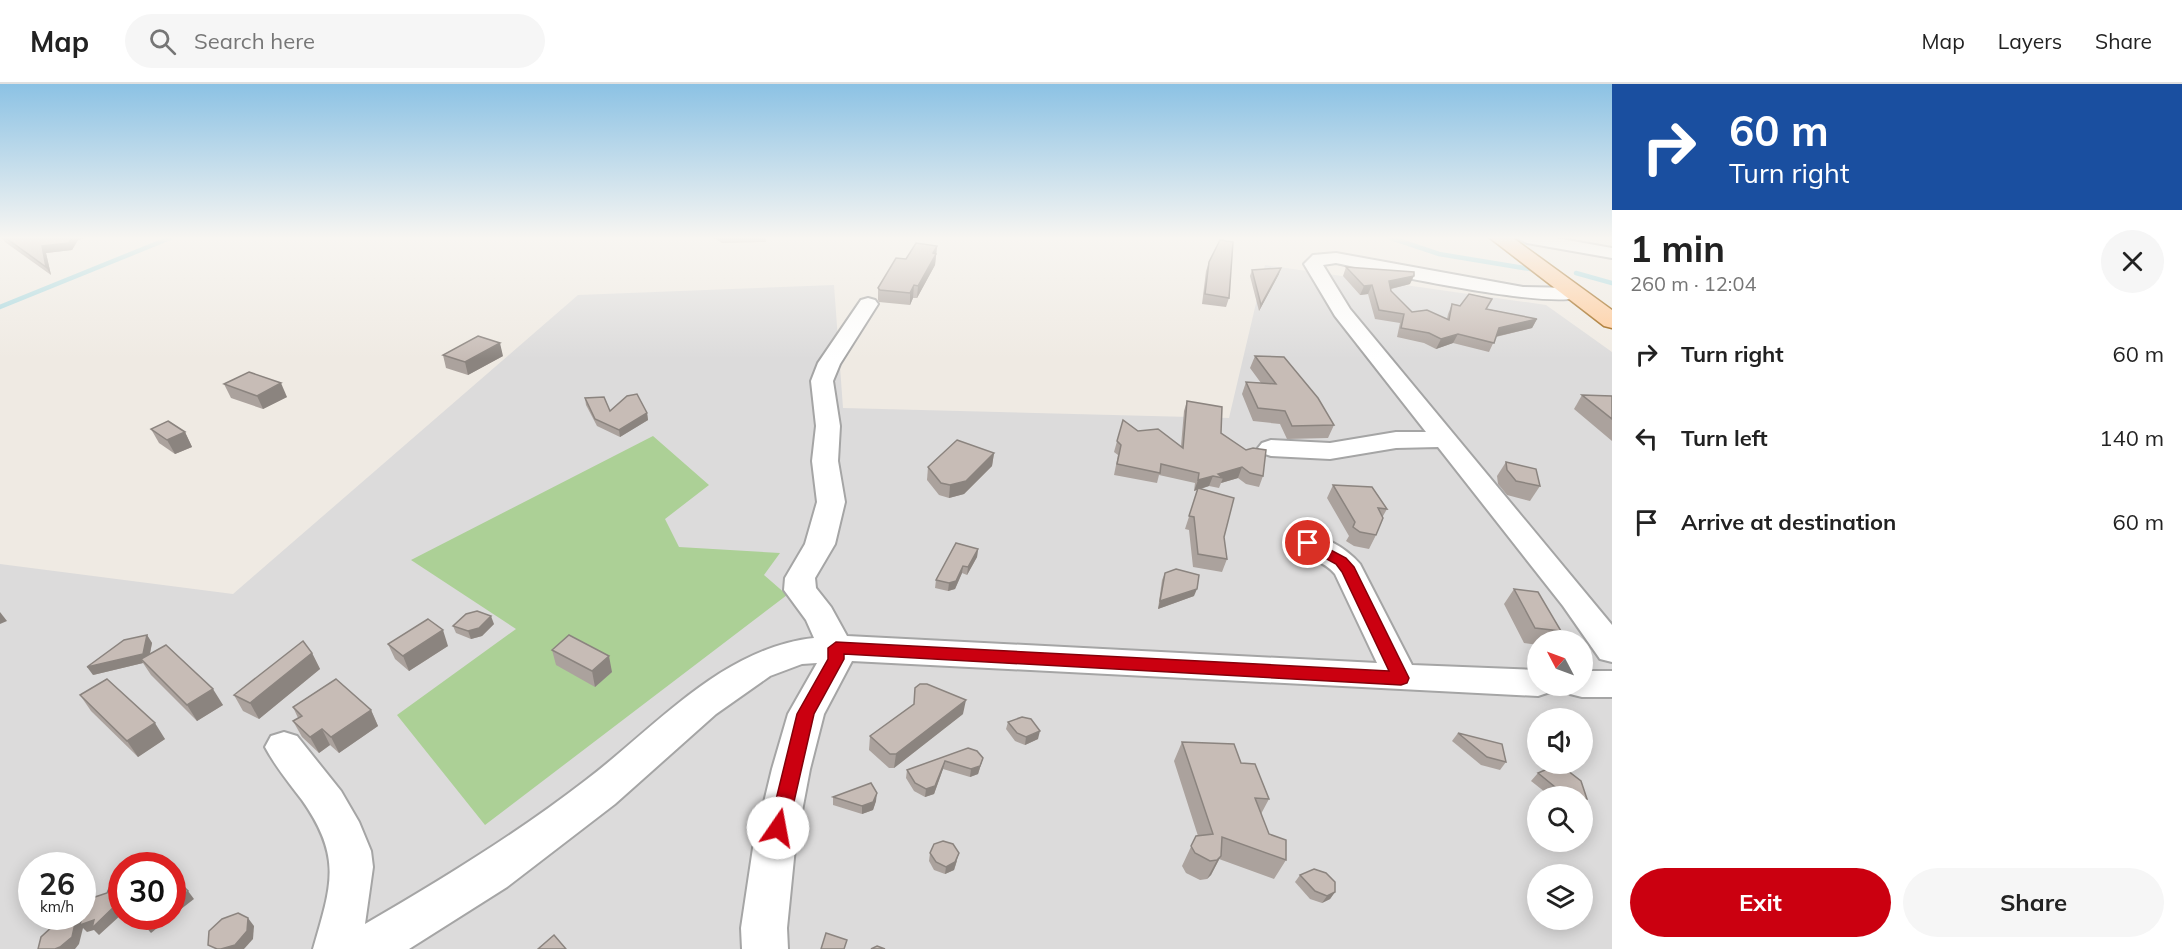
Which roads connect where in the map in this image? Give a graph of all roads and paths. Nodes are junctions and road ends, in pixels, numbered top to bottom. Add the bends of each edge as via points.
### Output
1 (1319, 278) edge
2 (1442, 278) edge
3 (1553, 278) edge
4 (1574, 294) junction
5 (868, 304) dead end
6 (1612, 321) edge
7 (1445, 439) junction
8 (1271, 448) dead end
9 (1308, 543) dead end
10 (836, 648) junction
11 (1612, 650) edge
12 (1401, 678) junction
13 (1527, 682) edge
14 (1593, 684) edge
15 (1612, 684) edge
16 (284, 747) dead end
17 (336, 949) edge
18 (367, 949) edge
19 (765, 949) edge

1 - 7 street
2 - 4 street via 1523,294
3 - 4 main road
4 - 6 main road
5 - 10 street via 842,350 829,363 822,381 831,502 820,544 800,578 800,590 820,615
7 - 8 street via 1396,440 1330,451
7 - 11 street via 1574,597
9 - 12 street via 1341,561 1349,571
10 - 12 street
10 - 18 street via 799,652 758,667 704,704 601,792 492,873
10 - 19 street via 836,659 806,714 791,769 774,848
12 - 13 street
14 - 15 street
16 - 17 street via 340,823 350,846 351,891

